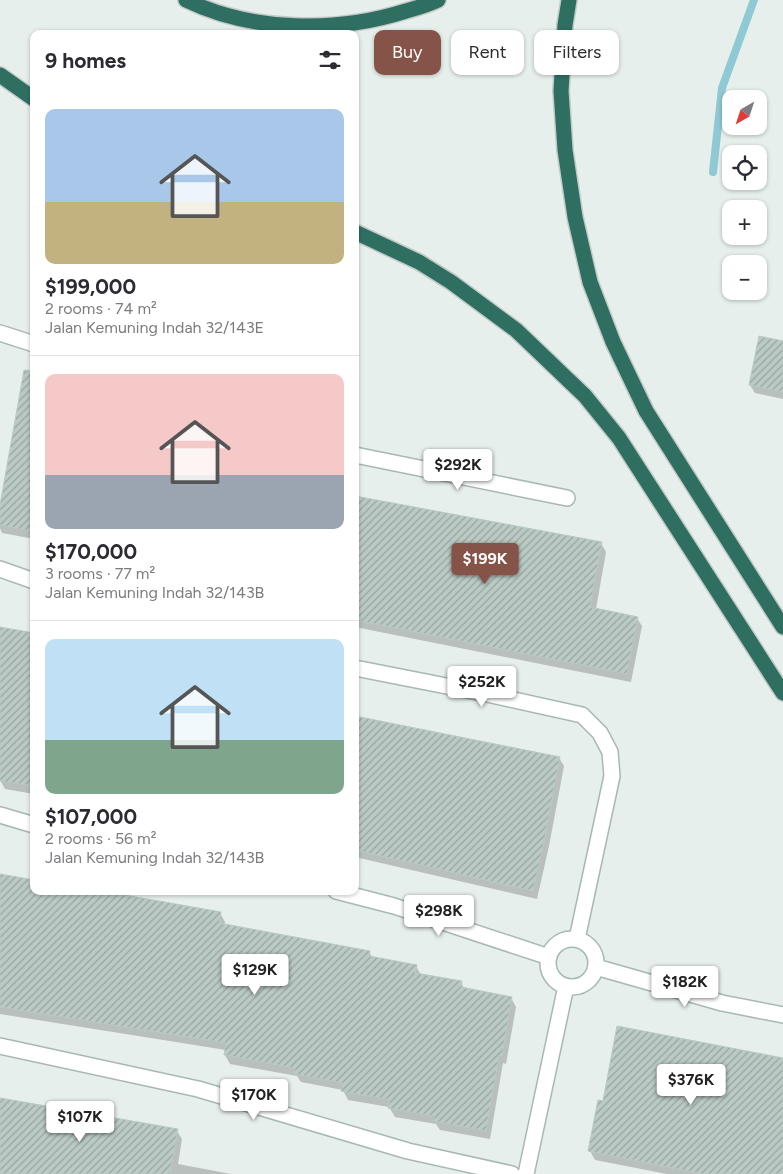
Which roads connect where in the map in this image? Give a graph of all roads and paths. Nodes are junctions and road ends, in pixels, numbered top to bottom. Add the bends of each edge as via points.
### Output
1 (186, 0) edge
2 (438, 0) edge
3 (569, 0) edge
4 (0, 75) edge
5 (30, 96) edge
6 (359, 234) edge
7 (0, 333) edge
8 (30, 343) edge
9 (359, 456) edge
10 (567, 498) dead end
11 (0, 569) edge
12 (30, 580) edge
13 (783, 627) edge
14 (359, 669) edge
15 (783, 693) edge
16 (0, 815) edge
17 (30, 824) edge
18 (351, 895) edge
19 (577, 939) junction
20 (549, 957) junction
21 (596, 967) junction
22 (566, 986) junction
23 (783, 1015) edge
24 (0, 1046) edge
25 (512, 1174) edge
26 (526, 1174) edge

1 - 2 highway via 248,21 342,26 383,19
3 - 13 highway via 561,91 565,150 590,282 613,342 646,411
4 - 5 highway
6 - 15 highway via 419,262 451,282 516,330 585,396 619,438
7 - 8 street
9 - 10 street
11 - 12 street
14 - 19 street via 582,715 600,733 610,752 612,776
16 - 17 street
18 - 20 street
19 - 20 street via 556,945
19 - 21 street via 590,946
20 - 22 street via 550,972
21 - 22 street via 582,984
21 - 23 street via 722,1003
22 - 26 street
24 - 25 street via 198,1089 408,1151

